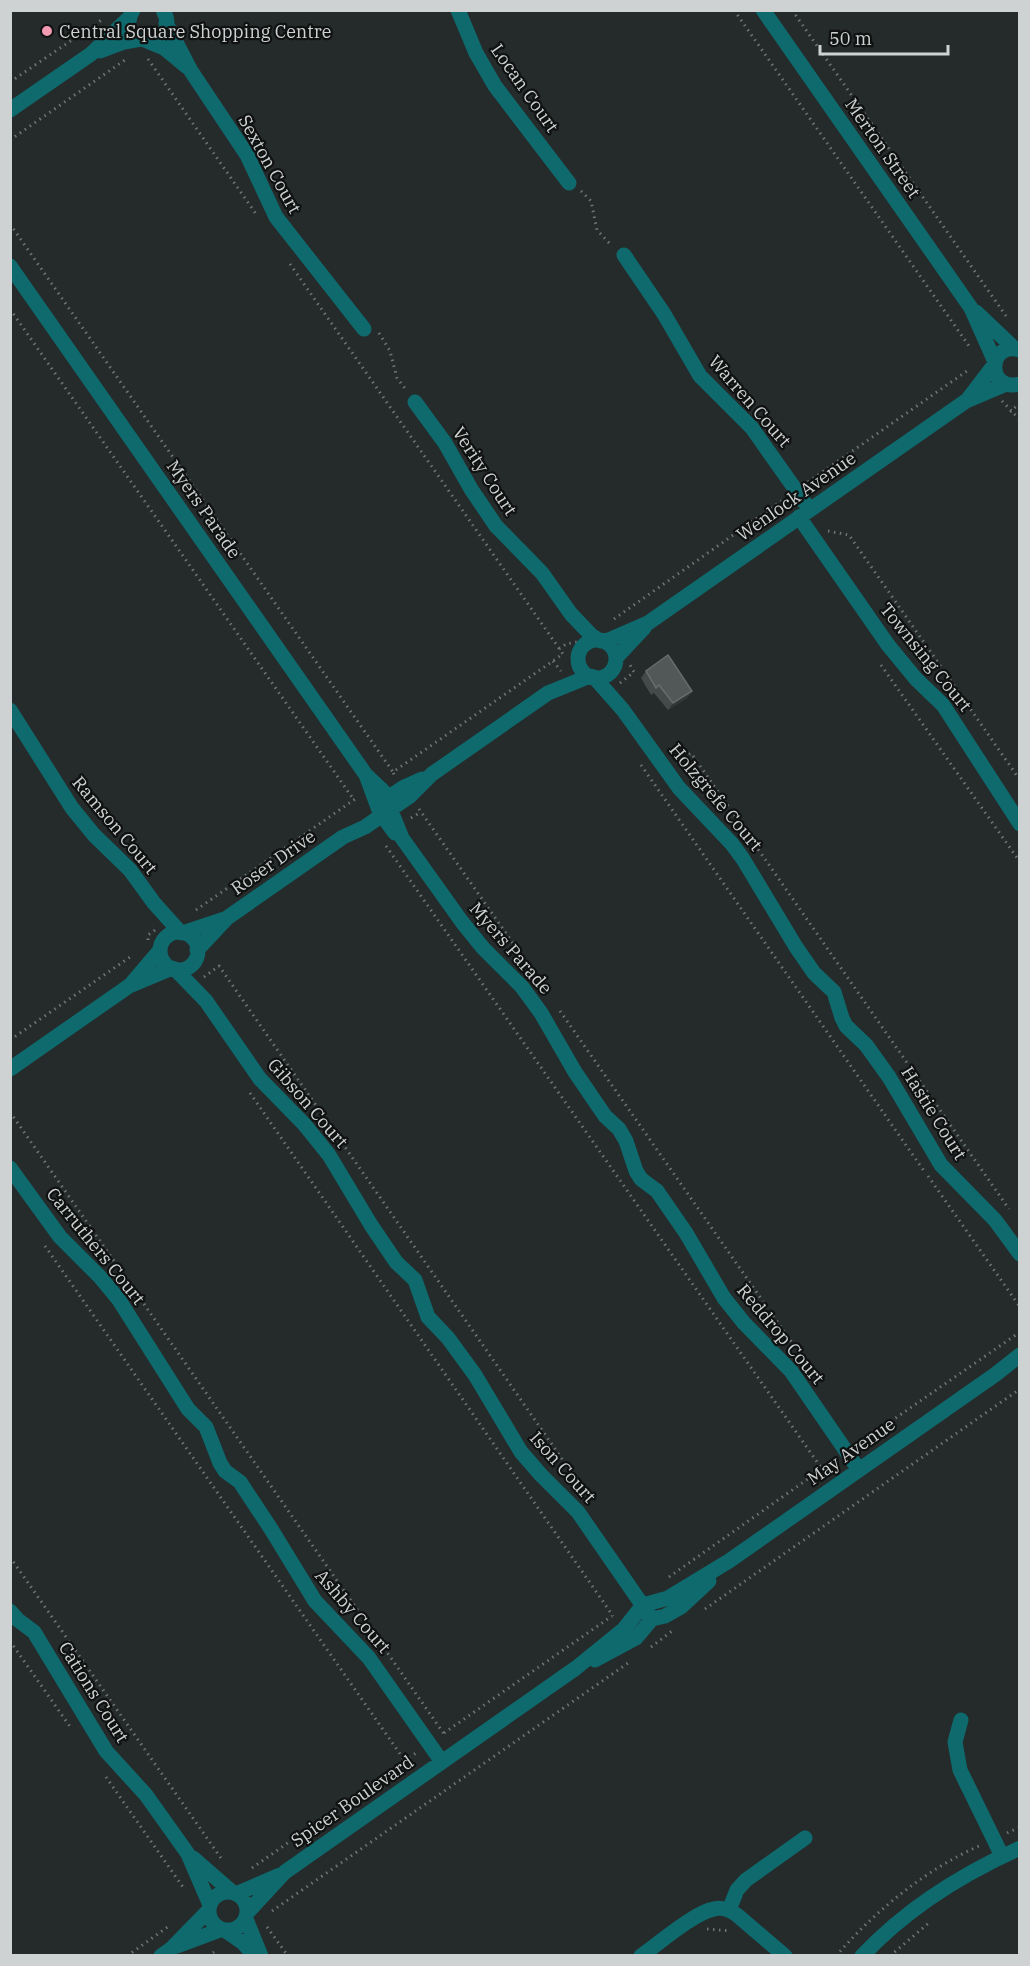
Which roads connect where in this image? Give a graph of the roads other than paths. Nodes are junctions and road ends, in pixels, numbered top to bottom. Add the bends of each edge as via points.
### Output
1 (458, 10) edge
2 (764, 10) edge
3 (131, 14) edge
4 (167, 16) edge
5 (143, 39) junction
6 (91, 54) junction
7 (191, 71) junction
8 (10, 111) edge
9 (569, 183) road end
10 (624, 255) road end
11 (10, 266) edge
12 (971, 308) junction
13 (364, 329) road end
14 (1017, 348) edge
15 (994, 364) junction
16 (1014, 387) edge
17 (966, 401) junction
18 (415, 402) road end
19 (805, 514) junction
20 (571, 614) junction
21 (648, 623) junction
22 (600, 641) junction
23 (579, 655) junction
24 (614, 664) junction
25 (592, 677) junction
26 (548, 693) junction
27 (10, 710) edge
28 (623, 710) junction
29 (384, 807) junction
30 (1020, 824) edge
31 (154, 903) junction
32 (226, 918) junction
33 (181, 932) junction
34 (160, 947) junction
35 (196, 956) junction
36 (174, 969) junction
37 (129, 986) junction
38 (206, 1001) junction
39 (866, 1045) joint
40 (10, 1069) edge
41 (10, 1168) edge
42 (657, 1191) joint
43 (1020, 1254) edge
44 (448, 1338) joint
45 (1020, 1355) edge
46 (1020, 1364) edge
47 (996, 1374) junction
48 (859, 1470) junction
49 (240, 1482) joint
50 (729, 1561) junction
51 (643, 1605) junction
52 (10, 1611) edge
53 (652, 1619) junction
54 (576, 1668) junction
55 (961, 1720) dead end
56 (442, 1762) junction
57 (805, 1838) dead end
58 (1020, 1848) edge
59 (188, 1854) junction
60 (1002, 1856) junction
61 (285, 1872) junction
62 (234, 1893) junction
63 (209, 1908) junction
64 (729, 1910) junction
65 (247, 1916) junction
66 (223, 1930) junction
67 (166, 1952) edge
68 (255, 1956) edge
69 (261, 1956) edge
70 (640, 1956) edge
71 (785, 1956) edge
72 (862, 1956) edge

1 - 9 street, Locan Court via 495,86
2 - 12 street, Merton Street
3 - 5 street via 132,32
3 - 6 street
4 - 5 street via 162,34
4 - 7 street, Sexton Court
5 - 6 street
5 - 7 street, Sexton Court via 164,48
6 - 8 street
7 - 13 street, Sexton Court via 236,136 276,217
10 - 19 street, Warren Court via 700,375 752,428
11 - 29 street, Myers Parade via 366,775 377,784
12 - 14 street, Merton Street
12 - 15 street, Merton Street
14 - 15 street, Wenlock Avenue via 1003,351
15 - 16 street, Merton Street via 998,379
15 - 17 street, Wenlock Avenue
16 - 17 street, Wenlock Avenue
17 - 19 street, Wenlock Avenue
18 - 20 street, Verity Court via 496,526 542,573
19 - 21 street, Wenlock Avenue
19 - 30 street, Townsing Court via 813,537 888,645 943,705
20 - 22 street, Verity Court
20 - 23 street, Verity Court via 580,641
21 - 22 street, Wenlock Avenue
21 - 24 street, Wenlock Avenue
22 - 23 street via 587,643
22 - 24 street via 613,649
23 - 25 street via 583,671
23 - 26 street
24 - 25 street via 605,676
24 - 28 street, Holzgrefe Court via 617,695
25 - 26 street
25 - 28 street, Holzgrefe Court
26 - 29 street via 432,774 410,796
27 - 31 street, Ramson Court via 72,808 130,870
28 - 39 street, Holzgrefe Court via 684,794 743,859 796,947 814,973 834,992 846,1026
29 - 32 street, Roser Drive via 365,827 343,837
29 - 42 street, Myers Parade via 471,935 531,999 575,1072 605,1116 619,1129 641,1179
31 - 33 street, Ramson Court
31 - 34 street, Ramson Court via 162,935
32 - 33 street, Roser Drive
32 - 35 street, Roser Drive
33 - 34 street via 168,935
33 - 35 street via 194,941
34 - 36 street via 162,959
34 - 37 street
35 - 36 street via 186,968
35 - 38 street, Gibson Court via 198,980
36 - 37 street
36 - 38 street, Gibson Court
37 - 40 street
38 - 44 street, Gibson Court via 260,1079 329,1155 396,1262 415,1280 428,1317
39 - 43 street, Hastie Court via 941,1165 995,1220
41 - 49 street, Carruthers Court via 60,1237 119,1300 188,1410 207,1427 225,1471
42 - 48 street, Reddrop Court via 729,1305 791,1371
44 - 51 street, Ison Court via 521,1452 578,1512
45 - 47 street, May Avenue
46 - 47 street, May Avenue
47 - 48 street, May Avenue
48 - 50 street, May Avenue
49 - 56 street, Ashby Court via 315,1601 369,1658
50 - 51 street, May Avenue via 668,1598
50 - 53 street, May Avenue via 681,1607
51 - 53 street, Ison Court
51 - 54 street, May Avenue via 624,1629
52 - 59 street, Cations Court via 34,1632 106,1751 146,1795
53 - 54 street, May Avenue via 636,1638
54 - 56 street, May Avenue
55 - 60 street via 955,1743 960,1770
56 - 61 street, Spicer Boulevard
57 - 64 street via 746,1880
58 - 60 street
59 - 62 street, Cations Court
59 - 63 street, Cations Court
60 - 72 street via 928,1899
61 - 62 street, Spicer Boulevard
61 - 65 street, Spicer Boulevard
62 - 63 street via 216,1896
62 - 65 street via 245,1901
63 - 66 street via 212,1922
63 - 67 street
64 - 70 street via 706,1911
64 - 71 street
65 - 66 street via 238,1928
65 - 69 street
66 - 67 street
66 - 68 street

